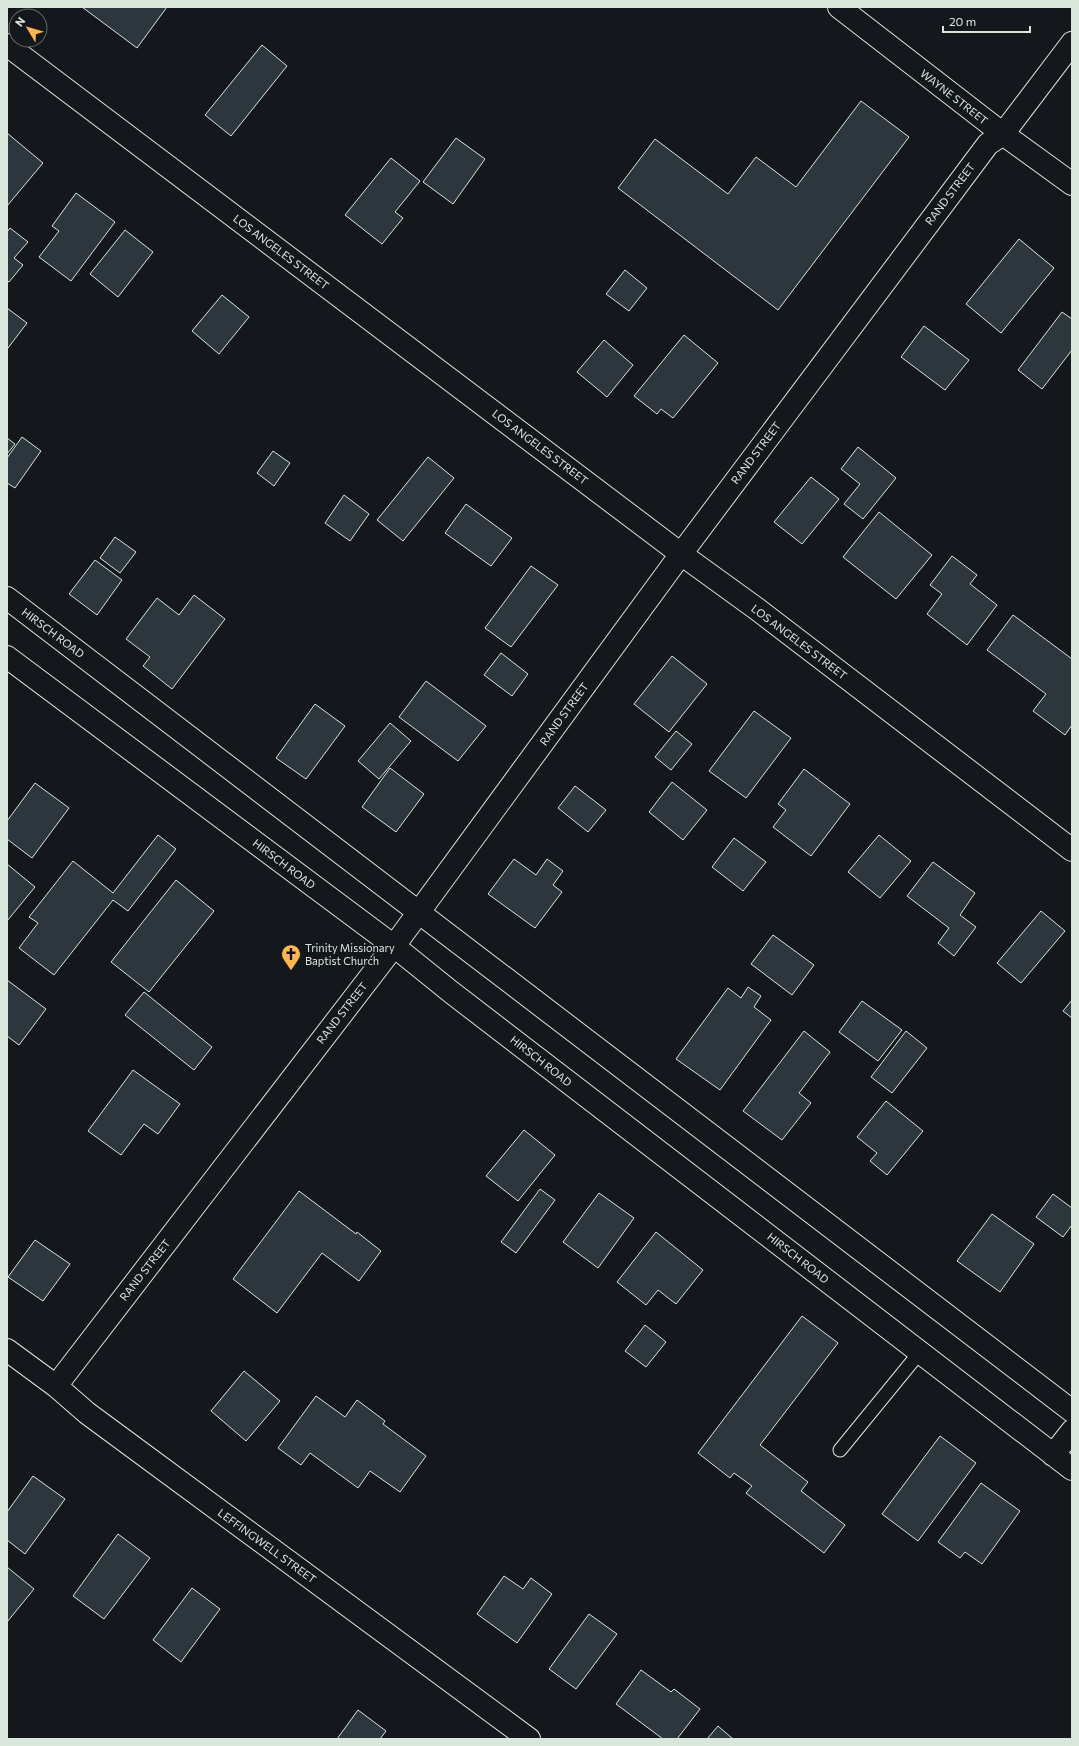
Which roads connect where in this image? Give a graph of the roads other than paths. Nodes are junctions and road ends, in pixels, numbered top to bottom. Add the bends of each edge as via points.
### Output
1 (839, 7) edge
2 (1072, 44) edge
3 (7, 45) edge
4 (1003, 134) junction
5 (1072, 184) edge
6 (681, 554) junction
7 (7, 598) edge
8 (7, 657) edge
9 (1072, 850) edge
10 (419, 911) junction
11 (394, 946) junction
12 (7, 1350) edge
13 (920, 1352) junction
14 (56, 1386) junction
15 (1072, 1411) edge
16 (1072, 1431) edge
17 (840, 1450) dead end
18 (1053, 1455) junction
19 (1072, 1469) edge
20 (529, 1739) edge

1 - 4 street, WAYNE STREET
2 - 4 street, RAND STREET
3 - 6 street, LOS ANGELES STREET
4 - 5 street, WAYNE STREET
4 - 6 street, RAND STREET via 988,144
6 - 9 street, LOS ANGELES STREET via 757,609
6 - 10 street, RAND STREET
7 - 10 street, HIRSCH ROAD
8 - 11 street, HIRSCH ROAD
10 - 11 street, RAND STREET
10 - 15 street, HIRSCH ROAD
11 - 13 street, HIRSCH ROAD
11 - 14 street, RAND STREET
12 - 14 street, LEFFINGWELL STREET
13 - 17 lane
13 - 18 street, HIRSCH ROAD
14 - 20 street, LEFFINGWELL STREET via 87,1413
16 - 18 street
18 - 19 street, HIRSCH ROAD

